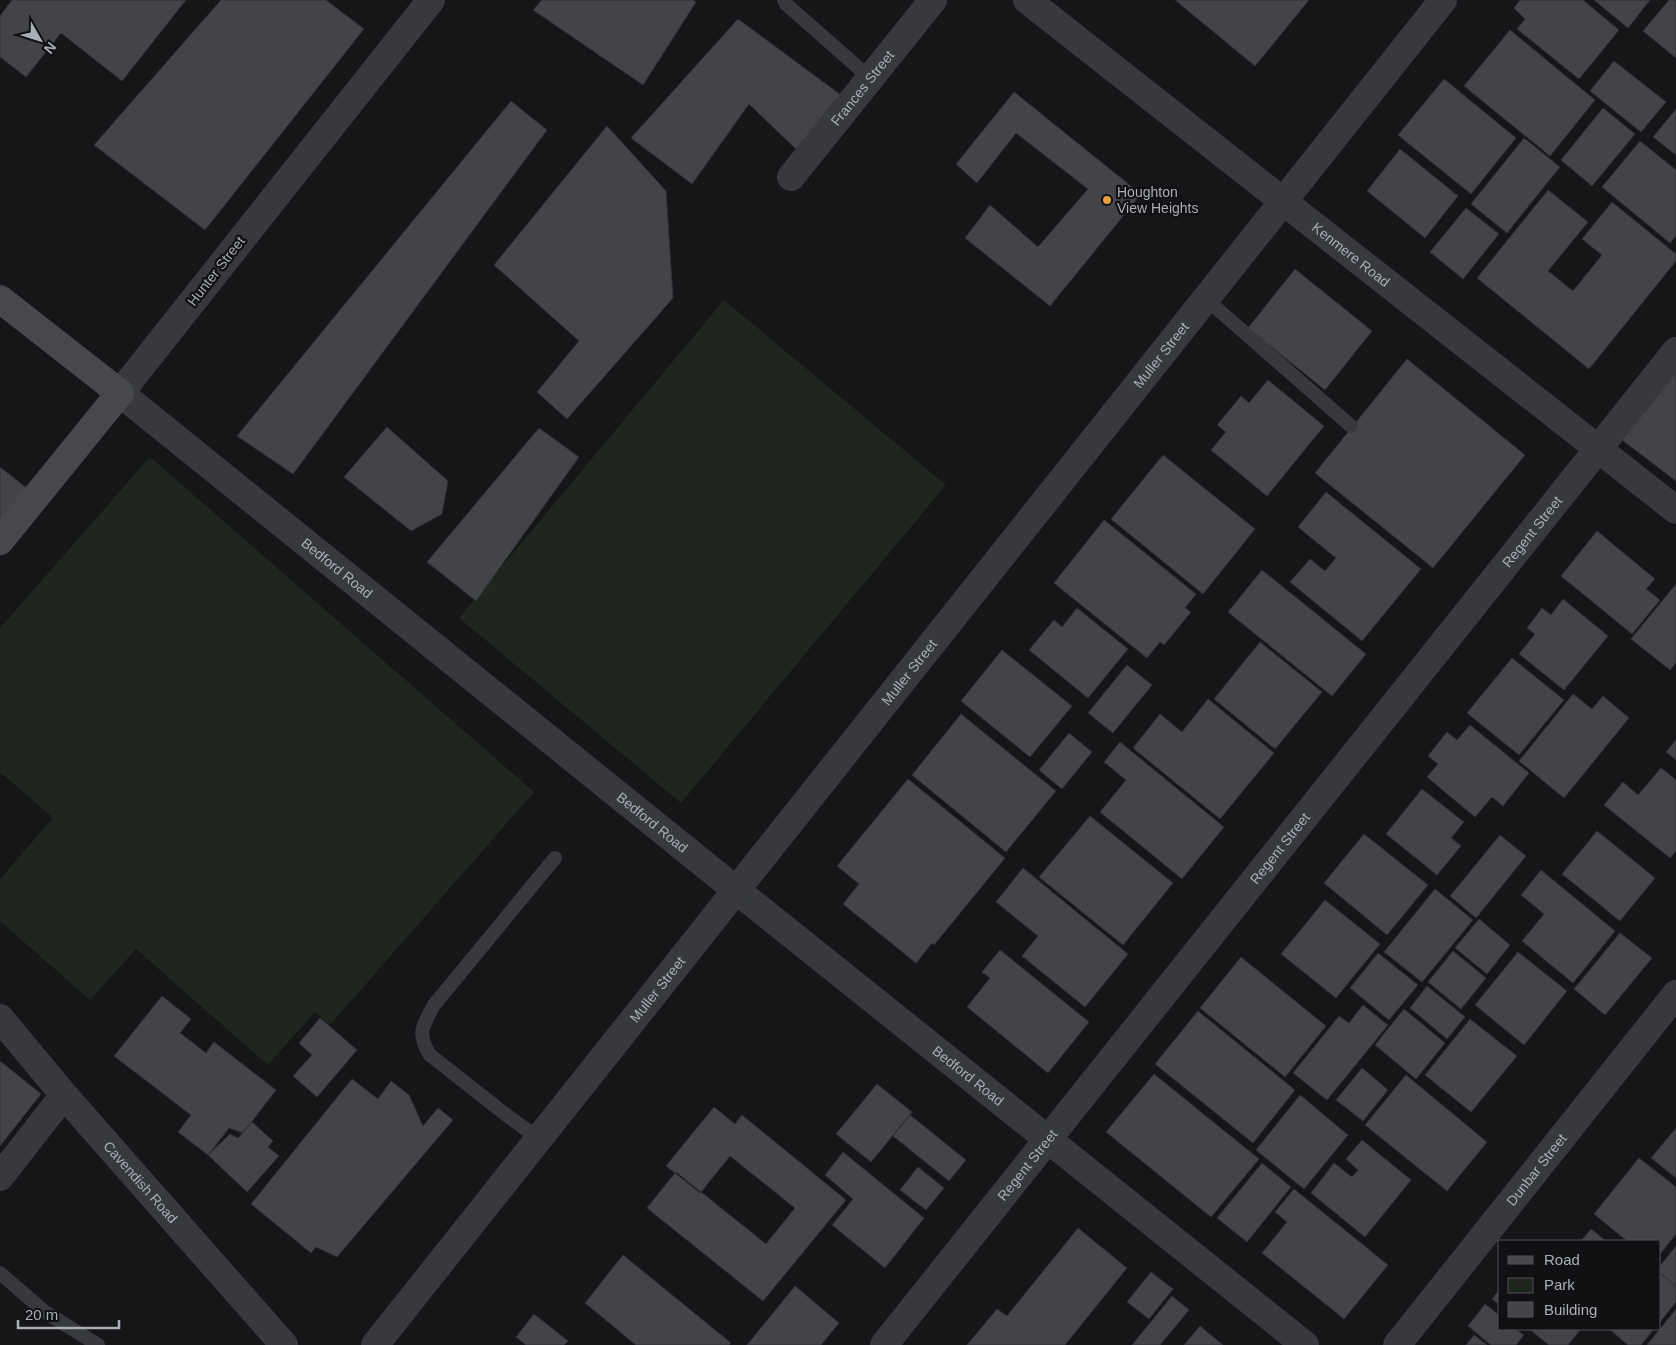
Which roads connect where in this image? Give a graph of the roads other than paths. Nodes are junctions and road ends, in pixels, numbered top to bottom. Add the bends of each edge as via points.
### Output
1 (431, 0) edge
2 (784, 0) edge
3 (933, 0) edge
4 (1027, 0) edge
5 (1443, 0) edge
6 (870, 78) junction
7 (791, 177) dead end
8 (1283, 202) junction
9 (0, 299) edge
10 (1206, 299) junction
11 (1676, 351) edge
12 (120, 393) junction
13 (1351, 426) dead end
14 (1598, 449) junction
15 (1676, 510) edge
16 (0, 541) edge
17 (556, 858) dead end
18 (736, 890) junction
19 (1676, 994) edge
20 (0, 1018) edge
21 (64, 1095) junction
22 (539, 1139) junction
23 (1048, 1139) junction
24 (0, 1177) edge
25 (0, 1272) edge
26 (98, 1345) edge
27 (284, 1345) edge
28 (375, 1345) edge
29 (884, 1345) edge
30 (1305, 1345) edge
31 (1397, 1345) edge

1 - 12 street, Hunter Street
2 - 6 lane
3 - 6 street, Frances Street
4 - 8 street, Kenmere Road
5 - 8 street, Muller Street
6 - 7 street, Frances Street
8 - 10 street, Muller Street
8 - 14 street, Kenmere Road
9 - 12 main road, Bedford Road
10 - 13 lane
10 - 18 street, Muller Street
11 - 14 street, Regent Street
12 - 16 main road, Hunter Street
12 - 18 street, Bedford Road
14 - 15 street, Kenmere Road
14 - 23 street, Regent Street
17 - 22 lane via 434,1005 422,1028 422,1042 430,1055
18 - 22 street, Muller Street
18 - 23 street, Bedford Road
19 - 31 street, Dunbar Street
20 - 21 street, Cavendish Road
21 - 24 street
21 - 27 street, Cavendish Road
22 - 28 street, Muller Street
23 - 29 street, Regent Street
23 - 30 street, Bedford Road
25 - 26 lane via 45,1312

